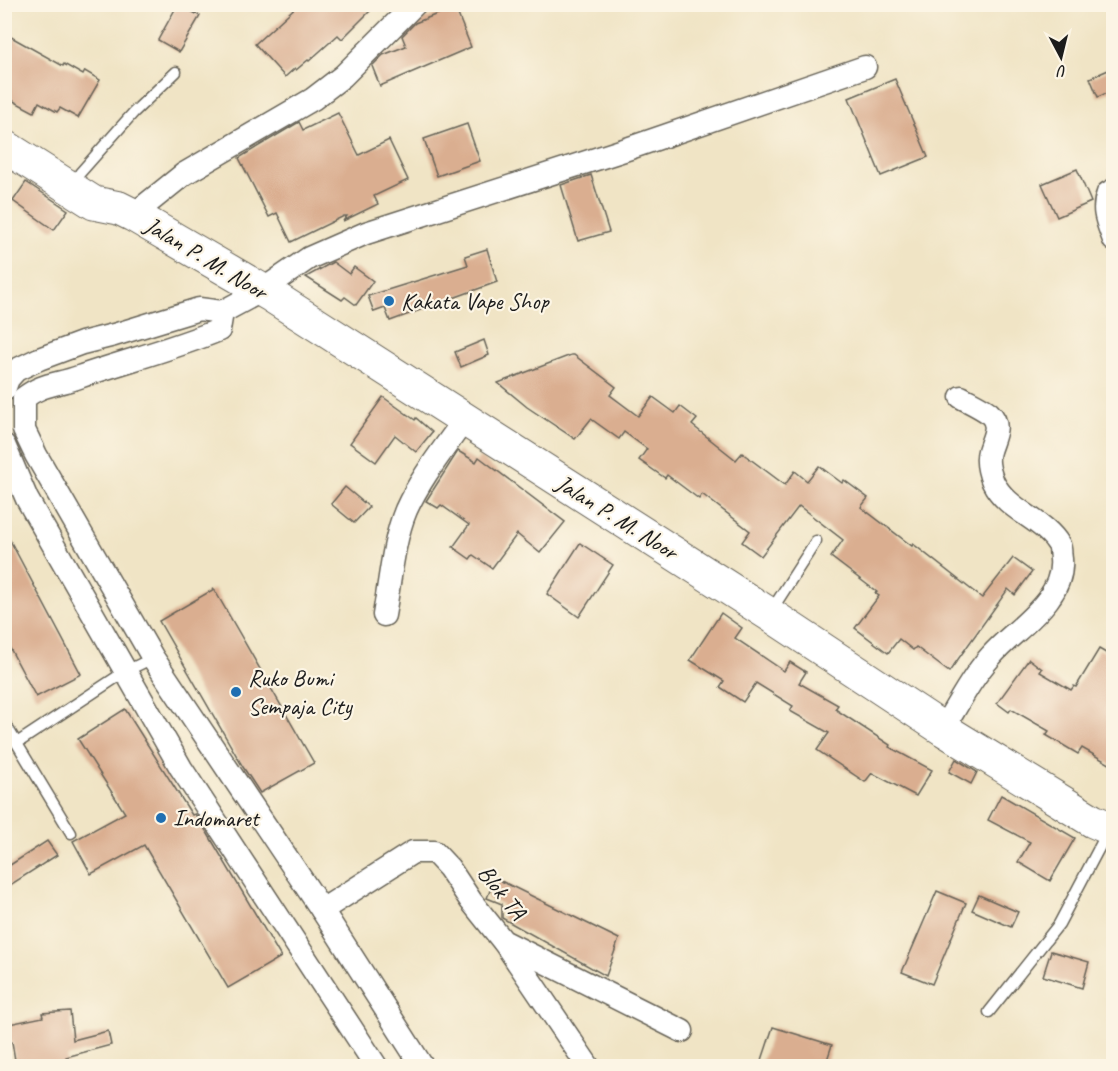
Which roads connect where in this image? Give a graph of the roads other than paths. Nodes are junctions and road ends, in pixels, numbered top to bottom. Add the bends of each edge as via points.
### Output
1 (415, 4) edge
2 (865, 67) dead end
3 (176, 72) dead end
4 (4, 123) edge
5 (4, 146) edge
6 (80, 173) junction
7 (1113, 190) edge
8 (126, 211) junction
9 (1113, 240) edge
10 (261, 291) junction
11 (222, 312) junction
12 (11, 395) edge
13 (961, 397) dead end
14 (464, 420) junction
15 (5, 449) edge
16 (816, 541) dead end
17 (769, 614) junction
18 (384, 615) dead end
19 (153, 658) junction
20 (126, 671) junction
21 (4, 722) edge
22 (943, 729) junction
23 (17, 743) junction
24 (1112, 829) edge
25 (71, 834) dead end
26 (322, 910) junction
27 (503, 940) junction
28 (989, 1012) dead end
29 (682, 1031) dead end
30 (414, 1064) edge
31 (376, 1066) edge
32 (588, 1066) edge

1 - 8 street via 313,99
2 - 10 street via 366,233 309,258
3 - 6 lane
4 - 6 highway, Jalan P. M. Noor
5 - 8 highway, Jalan P. M. Noor via 94,203
6 - 8 highway, Jalan P. M. Noor via 107,189
7 - 9 street via 1108,193 1104,214
8 - 10 highway, Jalan P. M. Noor
10 - 11 street
10 - 14 highway, Jalan P. M. Noor
11 - 12 street via 219,330
11 - 12 street via 199,309 39,359 16,370 8,379
12 - 19 street via 36,455
13 - 22 street via 991,414 997,426 988,467 994,483 1002,496 1051,535 1060,547 1062,566 1054,590 991,656
14 - 17 highway, Jalan P. M. Noor
14 - 18 street via 406,511
15 - 20 street via 27,499
16 - 17 lane
17 - 22 highway, Jalan P. M. Noor
19 - 20 lane
19 - 26 street
20 - 23 lane
20 - 31 street via 181,768
21 - 23 lane
22 - 24 highway, Jalan P. M. Noor
23 - 25 lane
24 - 28 lane via 1059,924
26 - 27 street, Blok TA via 413,852 434,852
26 - 30 street
27 - 29 street, Blok TA
27 - 32 street

